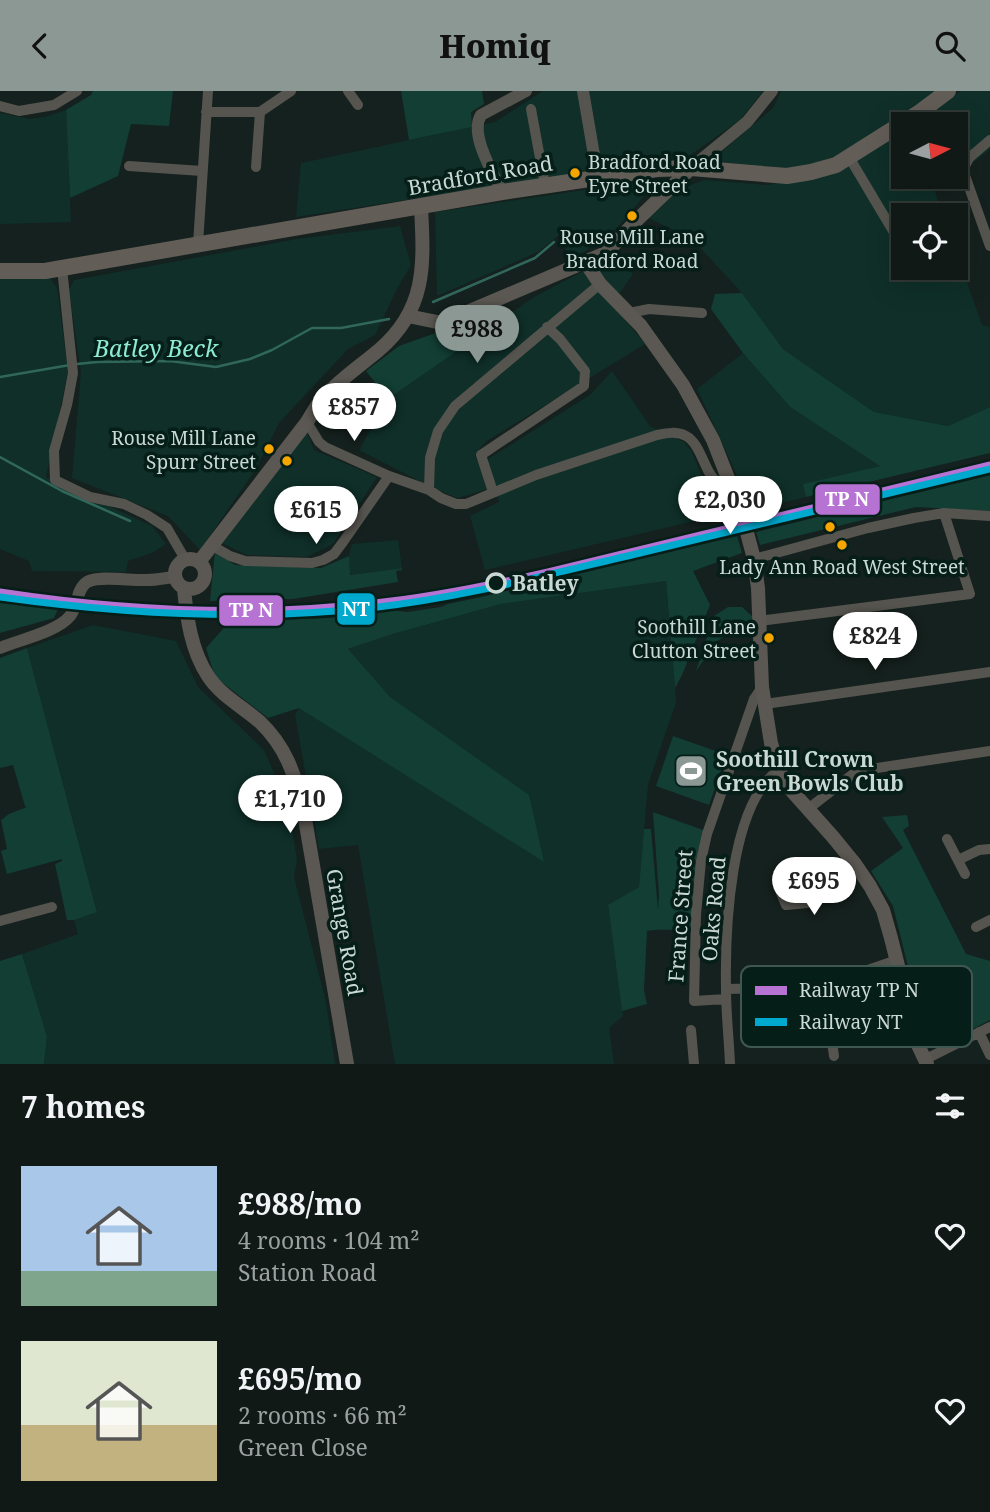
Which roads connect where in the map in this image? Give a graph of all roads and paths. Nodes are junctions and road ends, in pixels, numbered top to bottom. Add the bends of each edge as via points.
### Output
1 (77, 91) edge
2 (208, 91) edge
3 (348, 91) edge
4 (526, 91) edge
5 (583, 91) edge
6 (772, 91) edge
7 (948, 91) edge
8 (285, 92) edge
9 (358, 105) dead end
10 (0, 106) edge
11 (531, 109) dead end
12 (206, 112) junction
13 (260, 112) junction
14 (990, 140) edge
15 (849, 157) junction
16 (129, 166) dead end
17 (256, 167) dead end
18 (691, 168) junction
19 (202, 171) junction
20 (598, 178) junction
21 (545, 185) junction
22 (502, 192) junction
23 (421, 207) junction
24 (891, 228) edge
25 (989, 242) edge
26 (198, 244) junction
27 (586, 263) junction
28 (62, 268) junction
29 (0, 271) edge
30 (600, 284) junction
31 (629, 313) junction
32 (702, 313) dead end
33 (408, 316) junction
34 (547, 327) junction
35 (307, 422) junction
36 (389, 476) junction
37 (729, 478) junction
38 (429, 490) junction
39 (493, 492) junction
40 (944, 513) junction
41 (990, 516) edge
42 (211, 545) junction
43 (753, 554) junction
44 (192, 561) junction
45 (184, 585) junction
46 (759, 621) junction
47 (0, 648) edge
48 (990, 672) edge
49 (762, 687) junction
50 (765, 704) junction
51 (990, 751) edge
52 (779, 770) junction
53 (808, 809) junction
54 (947, 839) dead end
55 (990, 849) edge
56 (958, 860) junction
57 (855, 864) junction
58 (965, 874) dead end
59 (779, 888) dead end
60 (54, 909) dead end
61 (990, 920) edge
62 (0, 921) edge
63 (976, 927) dead end
64 (897, 960) junction
65 (879, 966) edge
66 (898, 966) edge
67 (741, 992) edge
68 (726, 994) junction
69 (990, 1027) edge
70 (691, 1030) dead end
71 (979, 1032) junction
72 (972, 1036) edge
73 (833, 1047) edge
74 (952, 1047) edge
75 (990, 1055) edge
76 (834, 1056) dead end
77 (926, 1062) edge
78 (347, 1064) edge
79 (694, 1064) edge
80 (730, 1064) edge

1 - 10 street via 54,105 19,111
2 - 12 street
3 - 9 street
4 - 22 street via 481,115 477,122 480,143
5 - 20 street
6 - 18 street via 747,122
7 - 15 main road, Bradford Road
8 - 13 street
11 - 21 street
12 - 13 street
12 - 19 street
13 - 17 street
14 - 25 street via 969,158 963,170
15 - 18 main road, Bradford Road via 836,165 787,176
15 - 24 street
16 - 19 street
18 - 20 main road, Bradford Road
18 - 27 main road via 606,253
19 - 26 street
20 - 21 main road, Bradford Road
21 - 22 main road, Bradford Road
22 - 23 main road, Bradford Road
23 - 26 main road, Bradford Road
23 - 33 main road via 423,268
26 - 28 main road, Bradford Road
27 - 30 main road
27 - 33 main road via 444,322
28 - 29 main road, Bradford Road
28 - 44 street via 73,373 54,451 55,480 147,515 167,528
30 - 31 main road
30 - 34 street
31 - 32 street via 649,309
31 - 37 main road via 683,385
33 - 35 main road via 397,333 320,401
34 - 38 street via 455,406 438,431 430,458
34 - 39 street via 585,371 584,386 481,455
35 - 36 street via 325,447
35 - 42 main road
36 - 38 street
36 - 42 street via 339,548 323,560 237,560
37 - 39 street via 715,481 695,443 673,432
37 - 43 main road
38 - 39 street via 456,504
40 - 41 street
40 - 43 street
40 - 46 street via 970,594
42 - 44 main road
43 - 46 main road
44 - 45 main road via 178,564 174,573
44 - 45 main road via 202,565 203,583
45 - 47 street via 151,580 88,581 70,616
45 - 78 main road, Grange Road via 195,618 191,636 209,678 276,740 294,772
46 - 49 main road
48 - 50 street
49 - 50 main road
49 - 68 street, France Street via 754,699 701,861 694,1001
50 - 52 main road
51 - 53 street via 857,771
52 - 53 main road
52 - 68 street, Oaks Road via 766,781 748,813 738,845 730,892
53 - 57 main road
54 - 56 street
55 - 56 street
56 - 58 street
57 - 59 street via 807,903 786,905
57 - 64 main road via 883,910
60 - 62 street
61 - 63 street
64 - 65 street
64 - 66 main road
67 - 68 street
68 - 80 street, Oaks Road
69 - 71 street
70 - 79 street
71 - 72 street
71 - 75 street
73 - 76 street
74 - 77 street

